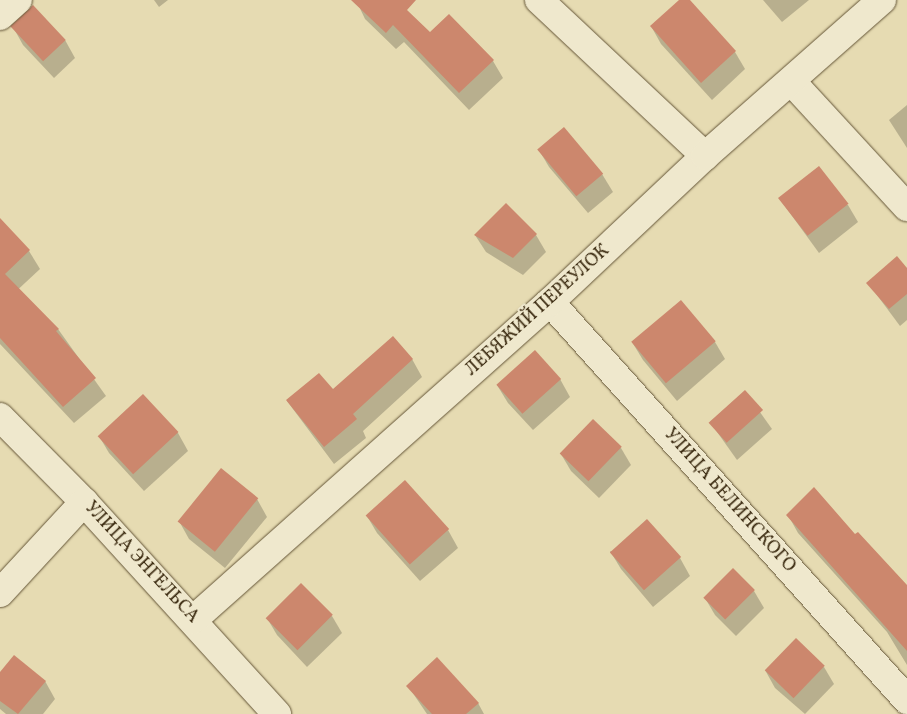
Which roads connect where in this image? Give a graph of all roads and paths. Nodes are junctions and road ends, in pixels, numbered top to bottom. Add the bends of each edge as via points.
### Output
1 (18, 0) edge
2 (539, 0) edge
3 (882, 0) edge
4 (0, 16) edge
5 (792, 82) junction
6 (705, 156) junction
7 (907, 207) edge
8 (550, 302) junction
9 (0, 417) edge
10 (84, 502) junction
11 (0, 593) edge
12 (193, 620) junction
13 (907, 700) edge
14 (277, 714) edge

1 - 4 street
2 - 6 street
3 - 5 street, ЛЕБЯЖИЙ ПЕРЕУЛОК
5 - 6 street, ЛЕБЯЖИЙ ПЕРЕУЛОК
5 - 7 street
6 - 8 street, ЛЕБЯЖИЙ ПЕРЕУЛОК
8 - 12 street, ЛЕБЯЖИЙ ПЕРЕУЛОК
8 - 13 street, УЛИЦА БЕЛИНСКОГО
9 - 10 street, УЛИЦА ЭНГЕЛЬСА
10 - 11 street
10 - 12 street, УЛИЦА ЭНГЕЛЬСА
12 - 14 street, УЛИЦА ЭНГЕЛЬСА

